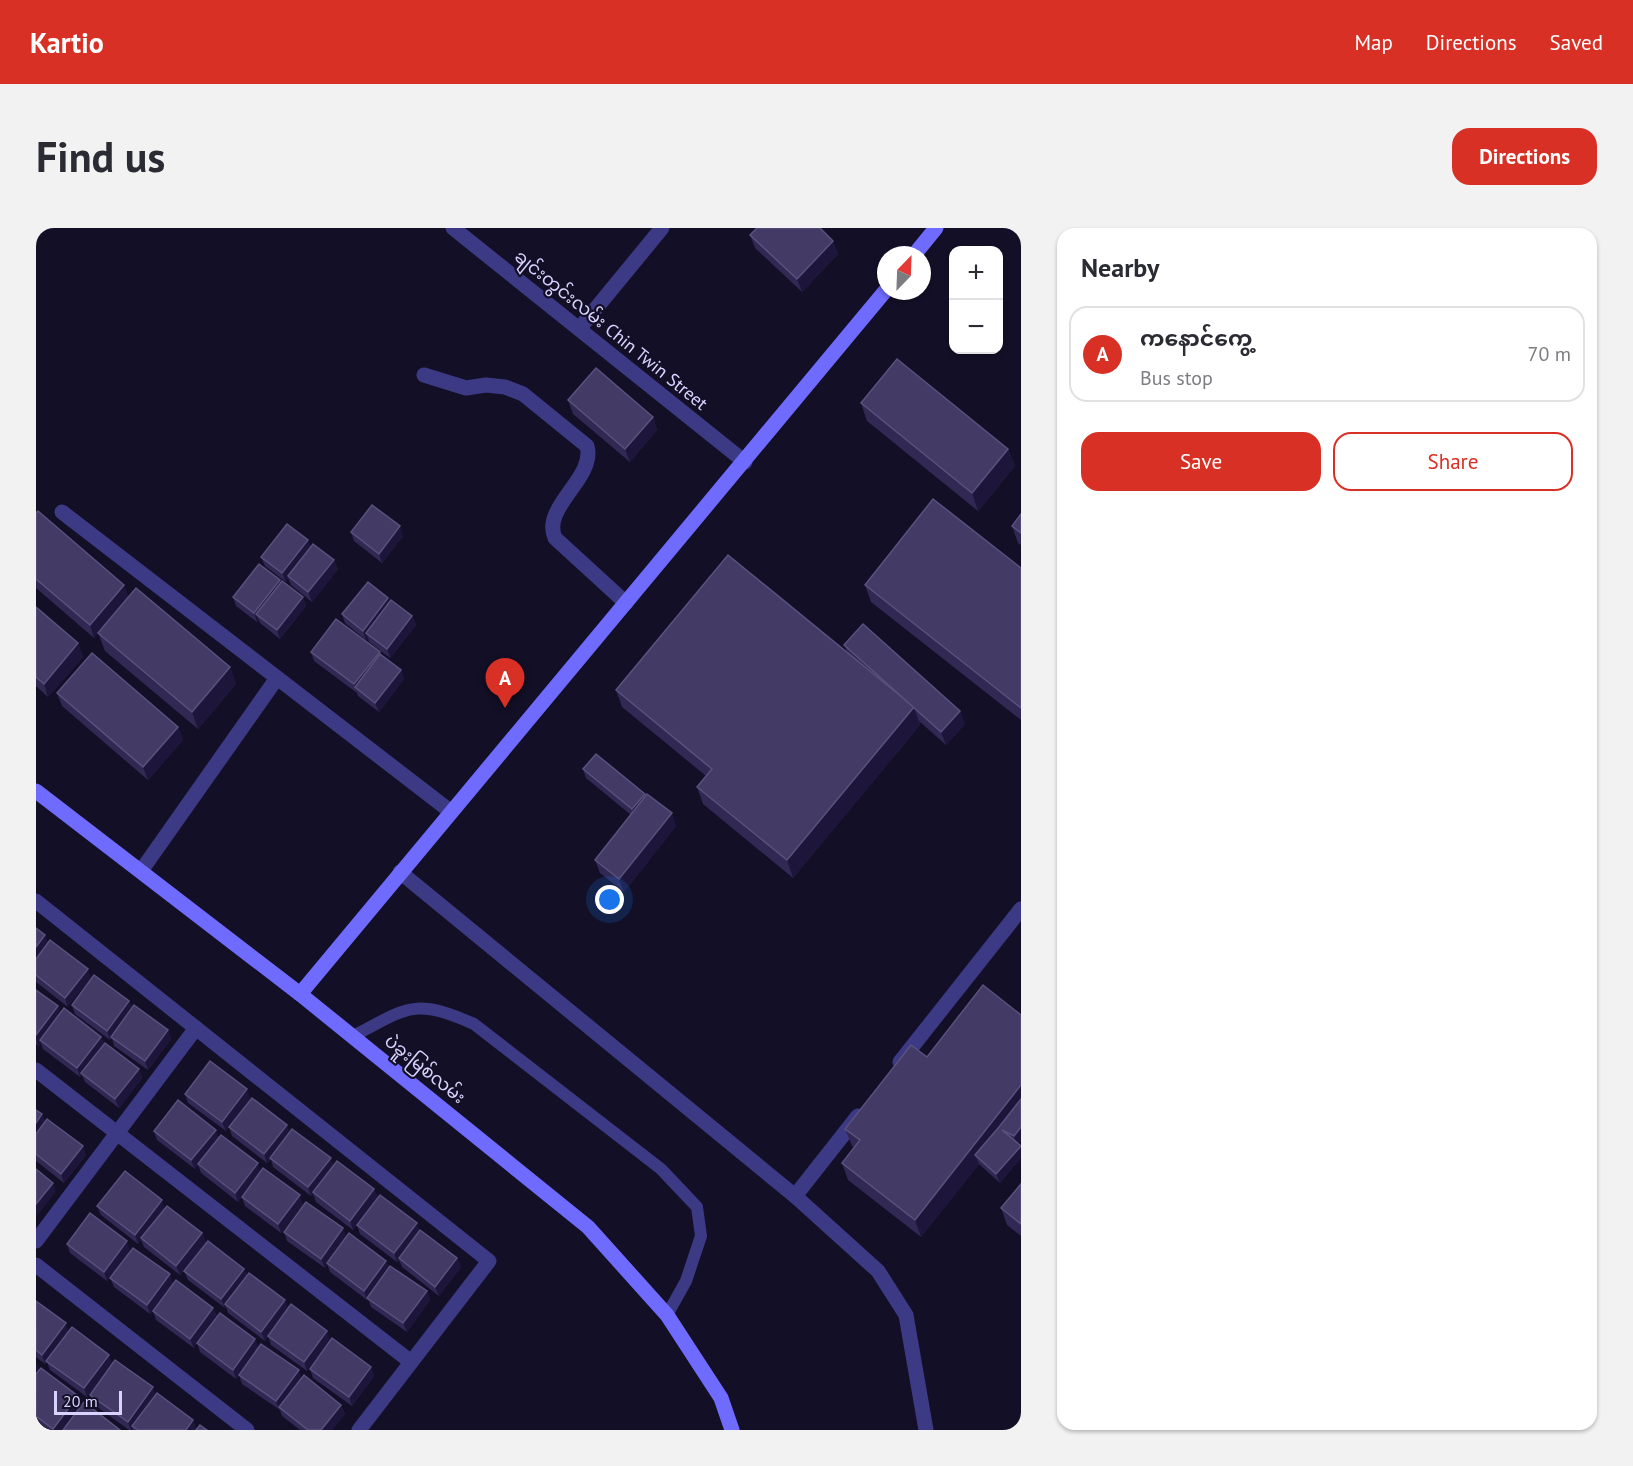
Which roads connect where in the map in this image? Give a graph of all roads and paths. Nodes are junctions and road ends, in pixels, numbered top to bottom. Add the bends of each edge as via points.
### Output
1 (453, 228) edge
2 (662, 228) edge
3 (936, 228) edge
4 (921, 246) edge
5 (878, 300) edge
6 (579, 329) junction
7 (424, 375) dead end
8 (745, 462) junction
9 (62, 512) dead end
10 (626, 603) junction
11 (278, 678) junction
12 (36, 791) edge
13 (450, 811) junction
14 (141, 871) junction
15 (400, 872) junction
16 (36, 901) edge
17 (1021, 909) edge
18 (300, 994) junction
19 (196, 1028) junction
20 (352, 1036) junction
21 (36, 1070) edge
22 (890, 1076) edge
23 (868, 1103) edge
24 (117, 1133) junction
25 (795, 1196) junction
26 (36, 1241) edge
27 (36, 1265) edge
28 (667, 1315) junction
29 (411, 1362) junction
30 (247, 1430) edge
31 (359, 1430) edge
32 (732, 1430) edge
33 (926, 1430) edge

1 - 6 street, ချင်းတွင်းလမ်း Chin Twin Street
2 - 6 street
3 - 4 street
5 - 8 street
6 - 8 street, ချင်းတွင်းလမ်း Chin Twin Street
7 - 10 street via 466,388 486,385 523,394 587,446 590,456 586,466 551,529 555,538
8 - 10 street
9 - 11 street
10 - 13 street
11 - 13 street
11 - 14 street
12 - 14 street, ပဲခူးမြစ်လမ်း
13 - 15 street
14 - 18 street, ပဲခူးမြစ်လမ်း
15 - 18 street
15 - 25 street
16 - 19 street
17 - 22 street
18 - 20 street, ပဲခူးမြစ်လမ်း
19 - 24 street
19 - 29 street via 489,1261
20 - 28 street, ပဲခူးမြစ်လမ်း via 588,1227
20 - 28 lane via 409,1007 442,1010 474,1024 661,1169 697,1207 701,1236 686,1281
21 - 24 street
23 - 25 street
24 - 26 street
24 - 29 street
25 - 33 street via 878,1271 906,1315
27 - 30 street
28 - 32 street, ပဲခူးမြစ်လမ်း via 721,1398
29 - 31 street

